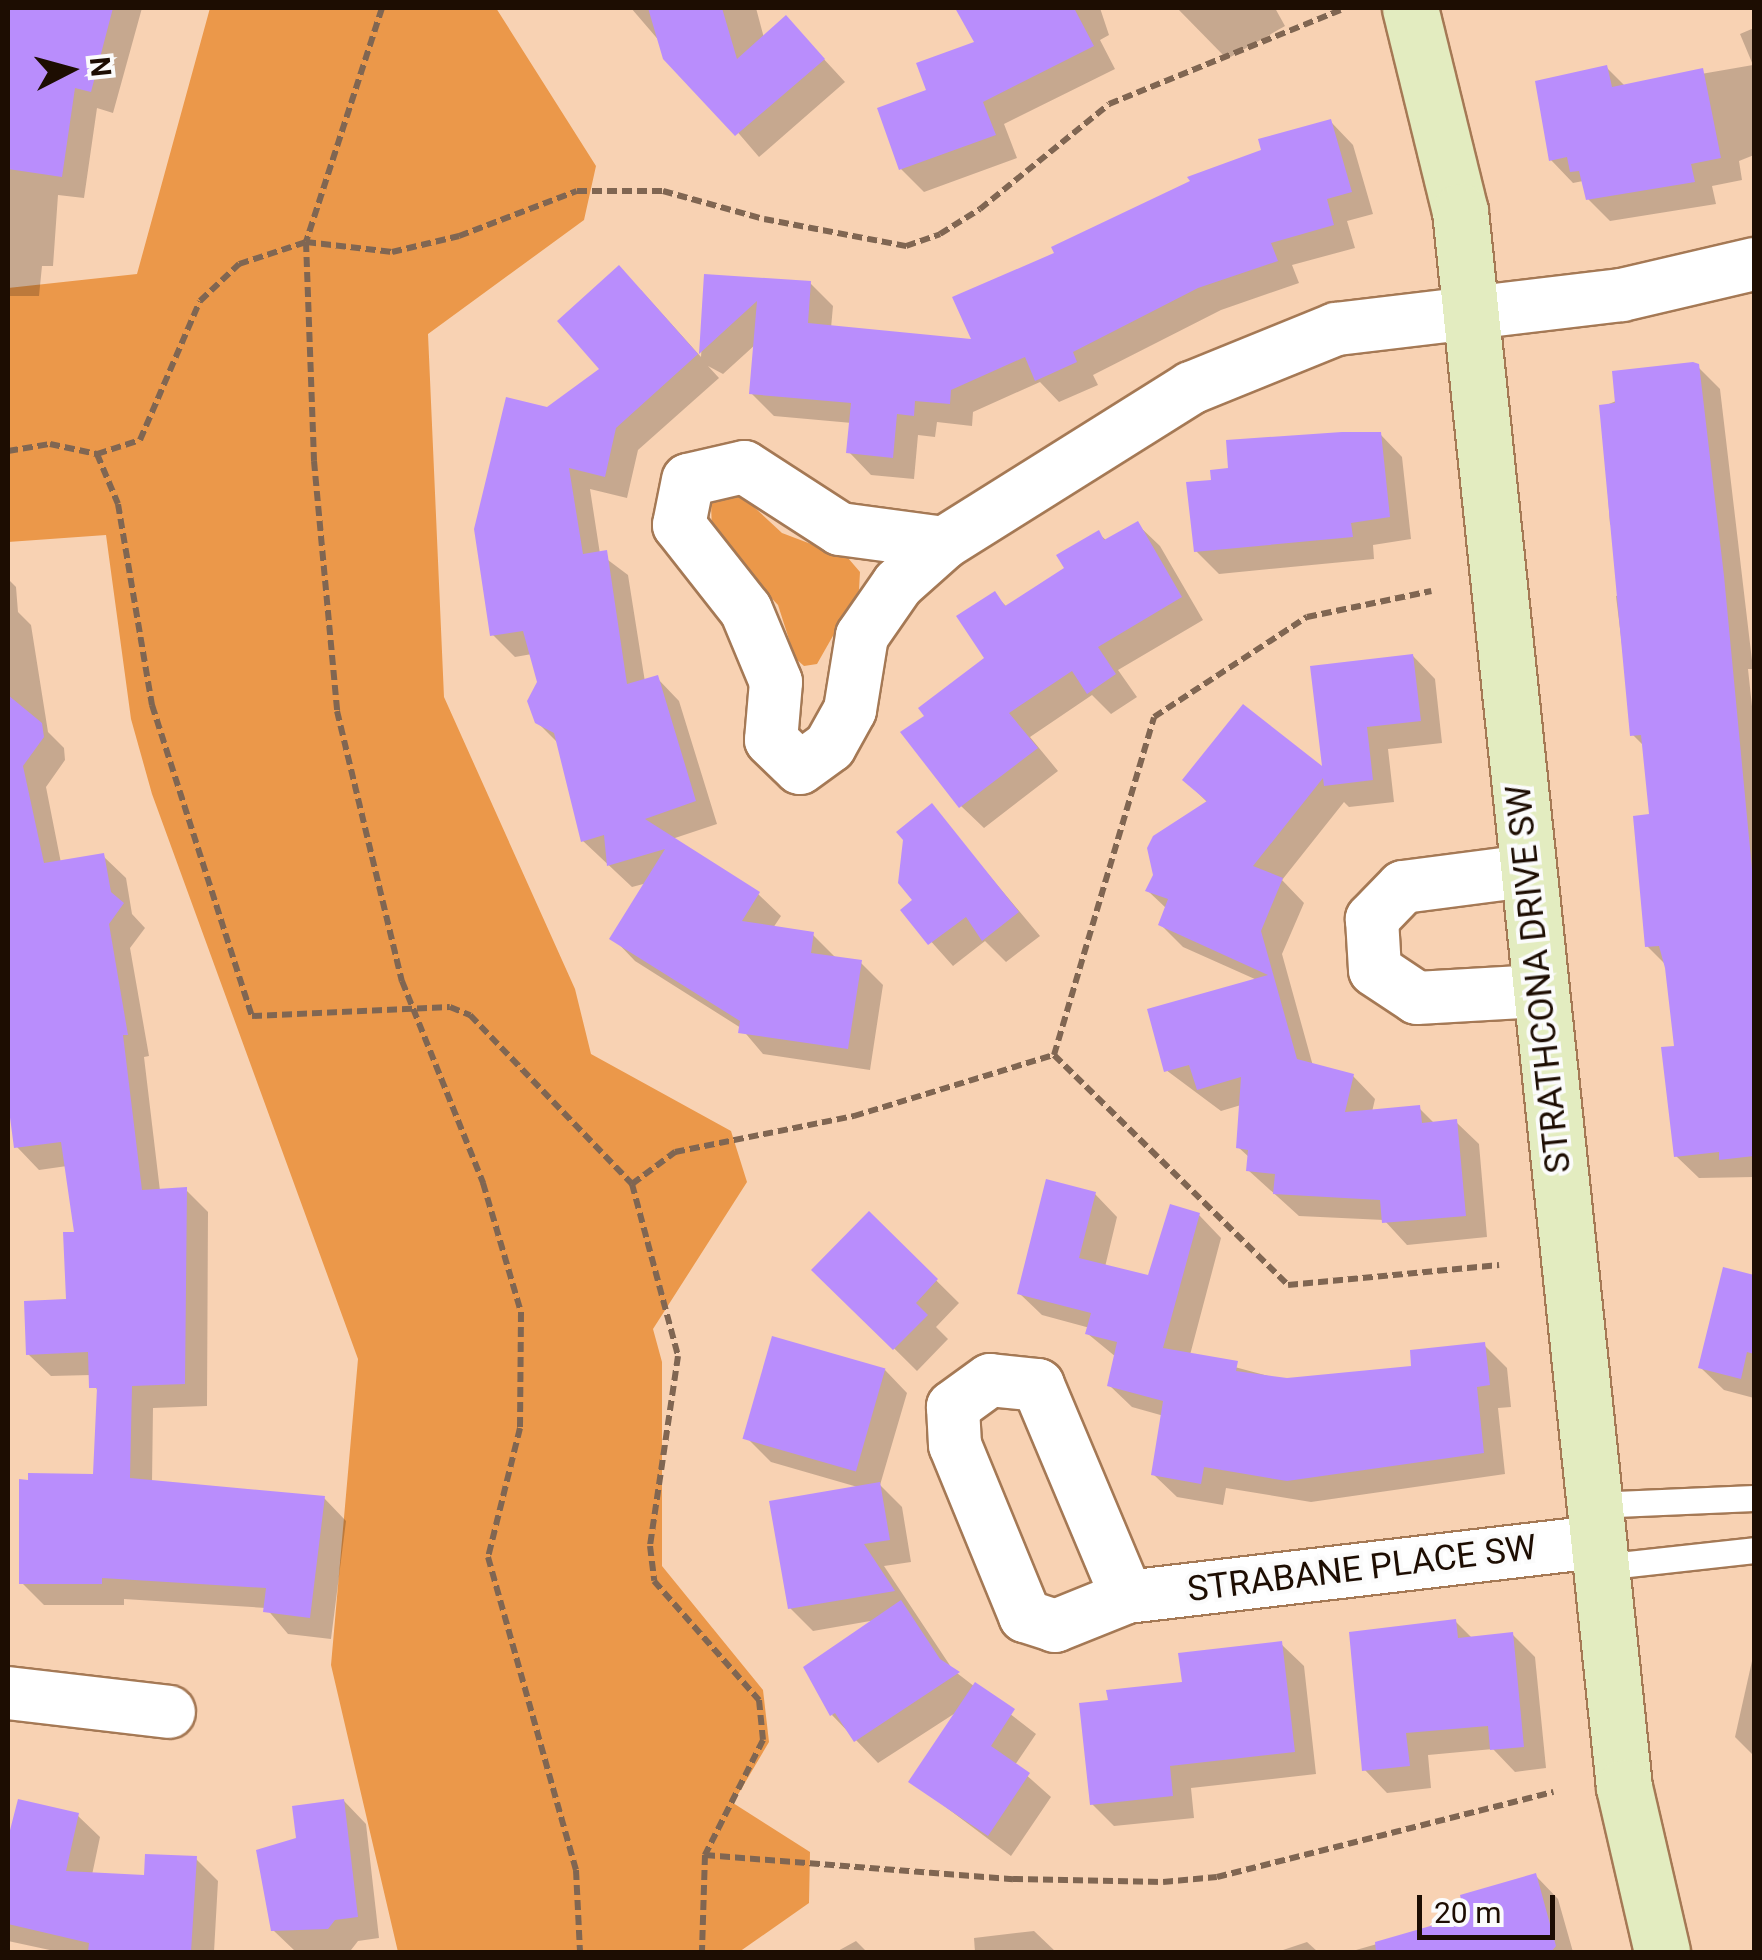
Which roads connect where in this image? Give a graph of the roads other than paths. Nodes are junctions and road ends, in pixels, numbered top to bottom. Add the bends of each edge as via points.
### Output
1 (1410, 8) edge
2 (1754, 264) edge
3 (1470, 310) junction
4 (944, 544) junction
5 (1526, 871) junction
6 (1539, 991) junction
7 (1754, 1498) edge
8 (1597, 1538) junction
9 (1754, 1550) edge
10 (1127, 1597) dead end
11 (8, 1692) edge
12 (169, 1712) dead end
13 (1662, 1952) edge

1 - 3 street, STRATHCONA DRIVE SW via 1444,131
2 - 3 street via 1622,296
3 - 4 street via 1336,328 1191,388
3 - 5 street, STRATHCONA DRIVE SW
4 - 4 street via 840,529 744,467 688,480 678,525 746,610 776,682 771,740 800,768 830,746 850,710 862,636 898,584
5 - 6 street, STRATHCONA DRIVE SW
5 - 6 street via 1403,887 1372,920 1375,970 1417,998
6 - 8 street, STRATHCONA DRIVE SW
7 - 8 lane
8 - 9 lane
8 - 10 street, STRABANE PLACE SW
8 - 13 street, STRATHCONA DRIVE SW via 1624,1788
11 - 12 street

